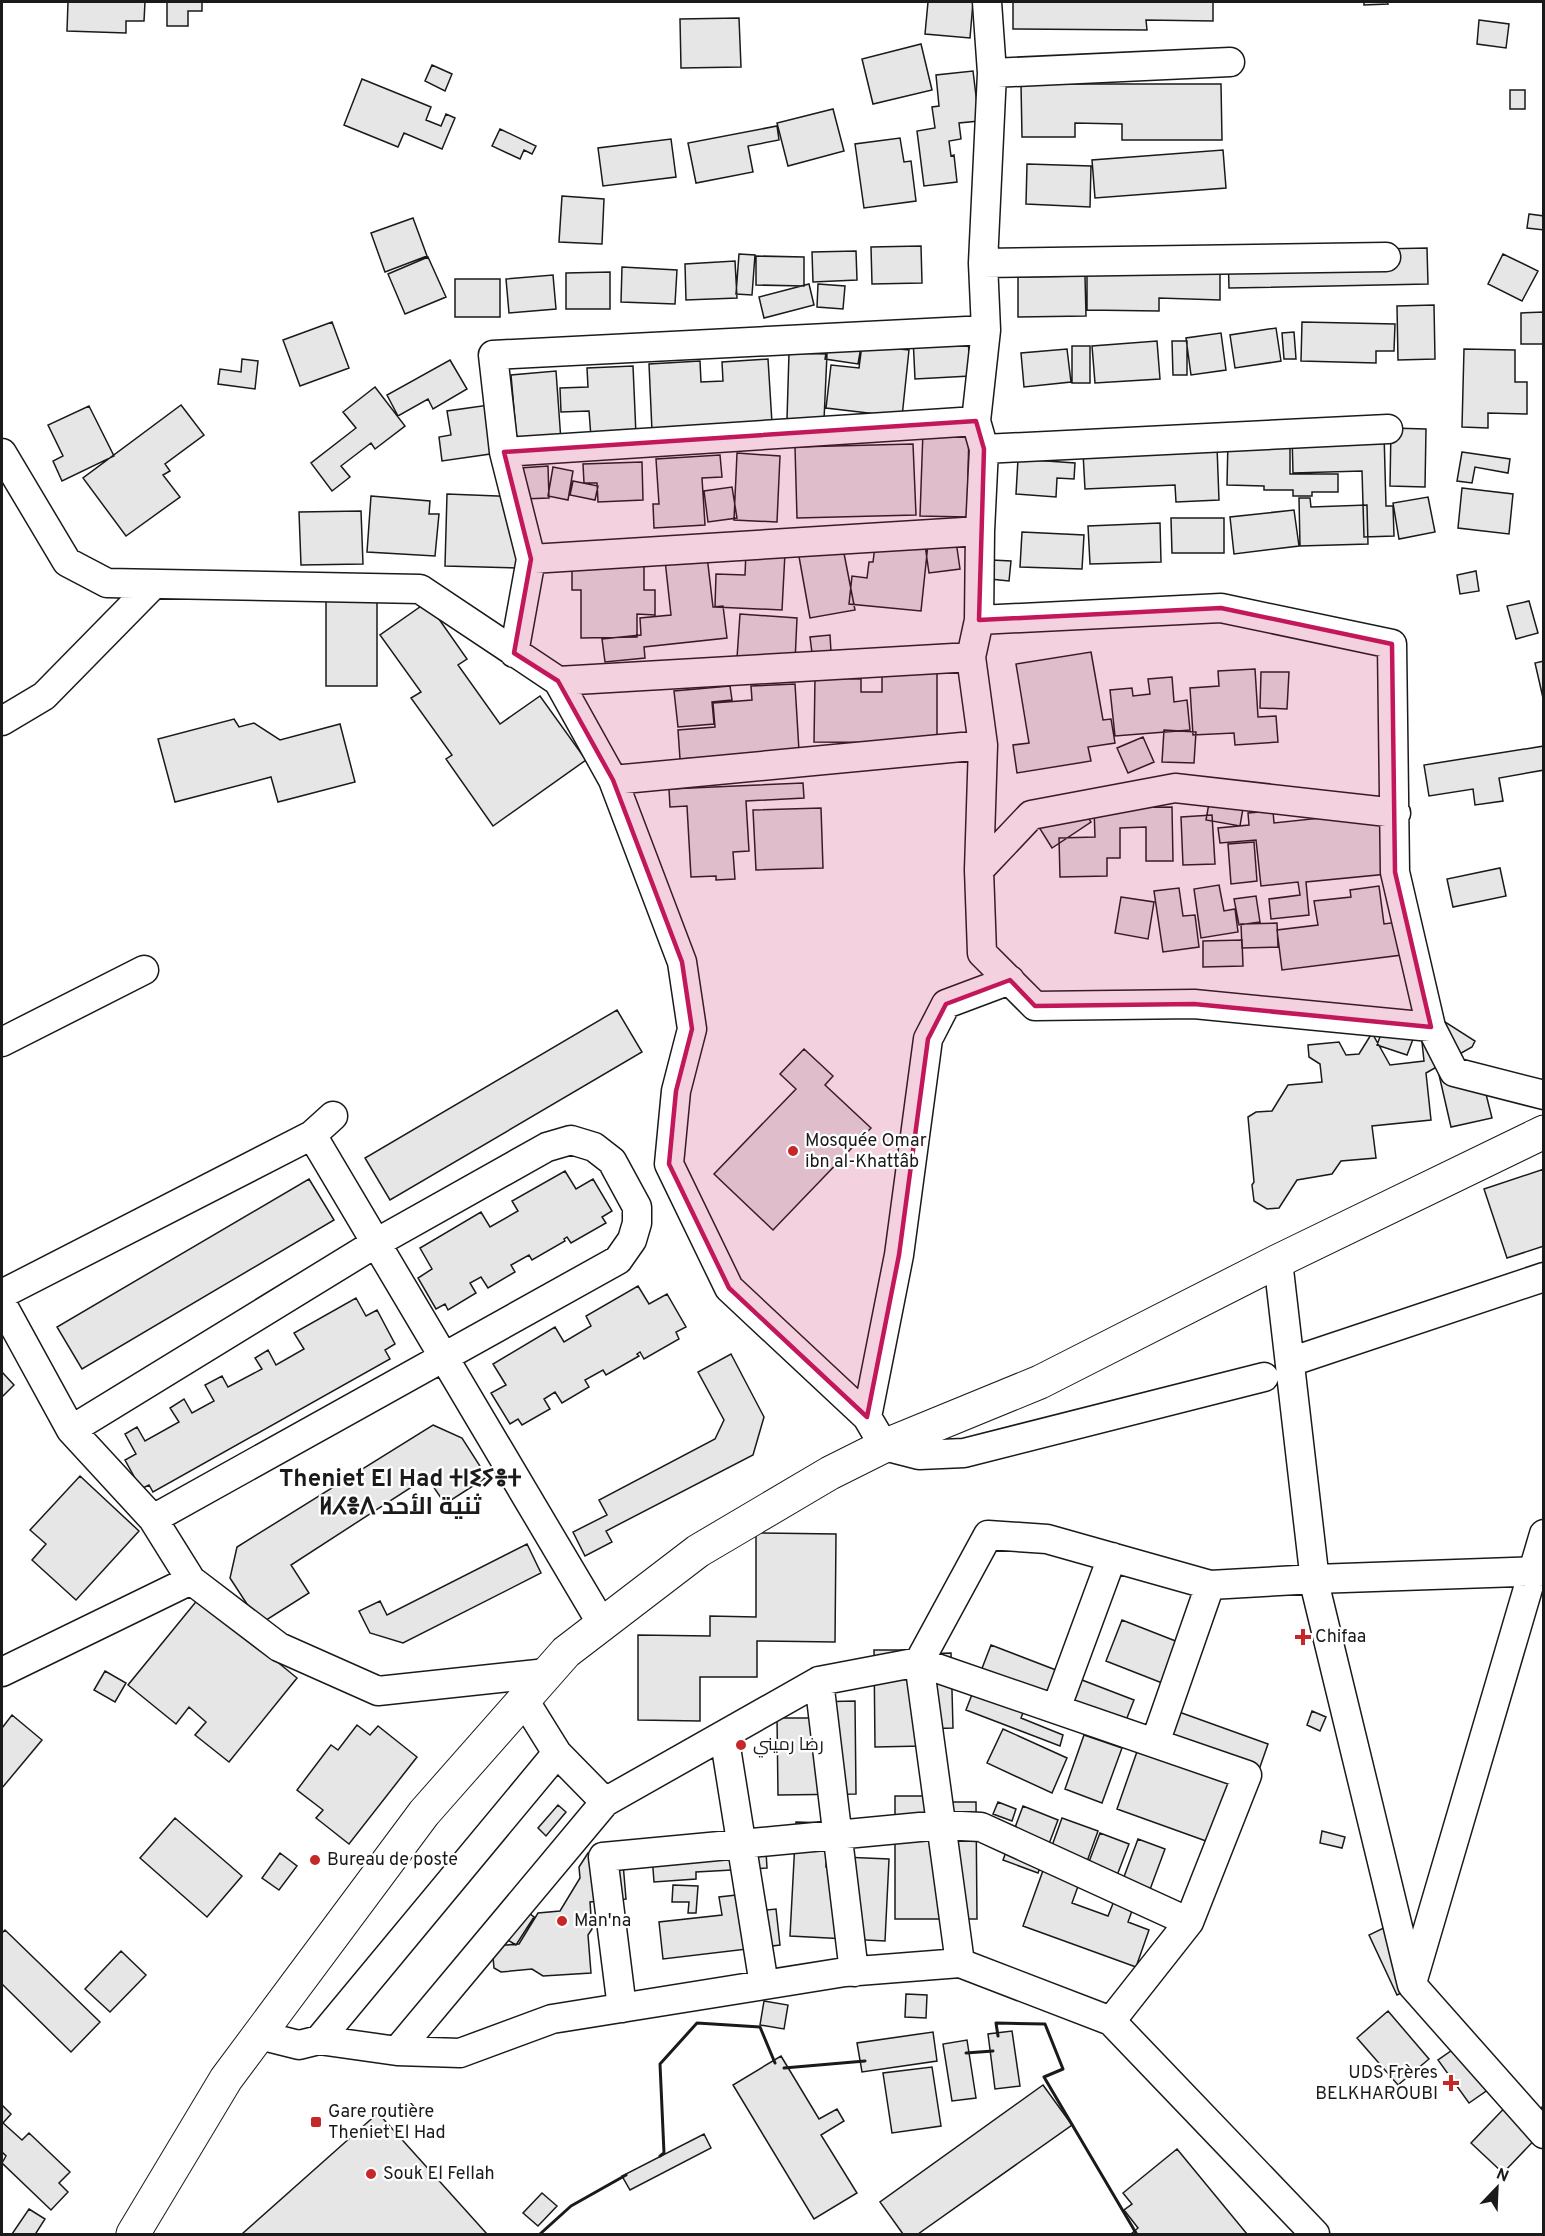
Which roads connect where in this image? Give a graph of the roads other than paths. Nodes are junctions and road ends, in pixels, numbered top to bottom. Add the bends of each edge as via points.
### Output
1 (987, 2) edge
2 (1230, 62) dead end
3 (992, 73) junction
4 (1386, 257) dead end
5 (982, 263) junction
6 (986, 330) junction
7 (976, 422) junction
8 (1388, 429) dead end
9 (984, 449) junction
10 (504, 452) junction
11 (2, 453) edge
12 (980, 531) junction
13 (531, 559) junction
14 (153, 585) junction
15 (979, 620) junction
16 (514, 653) junction
17 (971, 657) junction
18 (558, 681) junction
19 (2, 721) edge
20 (983, 745) junction
21 (613, 780) junction
22 (1396, 813) junction
23 (979, 870) junction
24 (144, 970) dead end
25 (1010, 980) junction
26 (1431, 1028) junction
27 (2, 1042) edge
28 (1544, 1095) edge
29 (333, 1116) dead end
30 (1544, 1132) edge
31 (312, 1135) junction
32 (376, 1243) junction
33 (1278, 1261) junction
34 (1544, 1277) edge
35 (2, 1294) edge
36 (2, 1304) edge
37 (444, 1358) junction
38 (1290, 1362) junction
39 (1263, 1377) dead end
40 (867, 1417) junction
41 (71, 1430) junction
42 (884, 1446) junction
43 (153, 1519) junction
44 (1544, 1534) edge
45 (1112, 1557) junction
46 (1538, 1572) edge
47 (1314, 1579) junction
48 (192, 1580) junction
49 (1210, 1585) junction
50 (602, 1624) junction
51 (919, 1662) junction
52 (2, 1672) edge
53 (547, 1672) junction
54 (819, 1681) junction
55 (524, 1700) junction
56 (1056, 1709) junction
57 (724, 1735) junction
58 (1155, 1743) junction
59 (557, 1753) junction
60 (605, 1802) junction
61 (941, 1825) junction
62 (837, 1835) junction
63 (741, 1844) junction
64 (1189, 1922) junction
65 (960, 1963) junction
66 (854, 1972) junction
67 (764, 1985) junction
68 (1412, 1985) junction
69 (622, 2008) junction
70 (1111, 2021) junction
71 (259, 2035) junction
72 (319, 2040) junction
73 (397, 2050) junction
74 (1544, 2134) edge
75 (133, 2235) edge
76 (1315, 2235) edge

1 - 3 street
2 - 3 street
3 - 5 street
4 - 5 street
5 - 6 street
6 - 7 street
6 - 10 street via 492,355
7 - 9 street
7 - 10 street
8 - 9 street
9 - 12 street
10 - 13 street
11 - 14 street via 66,561 107,583
12 - 13 street
12 - 15 street
13 - 16 street
14 - 16 street via 420,589
14 - 19 street via 44,696
15 - 17 street
15 - 22 street via 1221,608 1392,644
16 - 18 street
17 - 18 street
17 - 20 street
18 - 21 street
20 - 21 street
20 - 23 street
21 - 40 street via 682,962 692,1029 676,1091 669,1164 729,1288
22 - 23 street via 1175,788 1031,815
22 - 26 street via 1395,872
23 - 25 street via 982,953
24 - 27 street
25 - 26 street via 1035,1006 1194,1004
25 - 40 street via 946,1004 928,1039 899,1255
26 - 28 street via 1454,1072
29 - 31 street
30 - 33 main road
31 - 32 street
31 - 35 street
32 - 37 street
32 - 37 street via 547,1146 571,1140 594,1147 612,1161 637,1207 632,1240 618,1260
32 - 41 street
33 - 38 street
33 - 42 main road via 1040,1382
34 - 38 street
36 - 41 street
37 - 43 street
37 - 50 street
38 - 47 street
39 - 42 street via 964,1453 920,1455
40 - 42 street
41 - 43 street
42 - 50 main road via 830,1473 698,1551
43 - 48 street
44 - 46 street
45 - 49 street
45 - 51 street via 1047,1539 988,1535
45 - 56 street
46 - 47 street
46 - 68 street
47 - 49 street
47 - 68 street
48 - 52 street
48 - 53 street via 279,1647 378,1691
49 - 58 street
50 - 53 main road
51 - 54 street
51 - 56 street
51 - 61 street
53 - 55 main road
54 - 57 street
54 - 62 street
55 - 59 street
55 - 71 main road via 424,1813
56 - 58 street
57 - 60 street
57 - 63 street
58 - 64 street via 1247,1775
59 - 60 street
59 - 72 street
60 - 73 street
61 - 62 street
61 - 64 street via 981,1827
61 - 65 street
62 - 63 street
62 - 66 street
63 - 67 street
63 - 69 street via 603,1857
64 - 70 street
65 - 66 street
65 - 70 street
66 - 67 street
67 - 69 street
68 - 74 street
69 - 73 street via 552,2019 460,2053
70 - 76 street
71 - 72 street via 299,2044
71 - 75 main road via 226,2079
72 - 73 street

